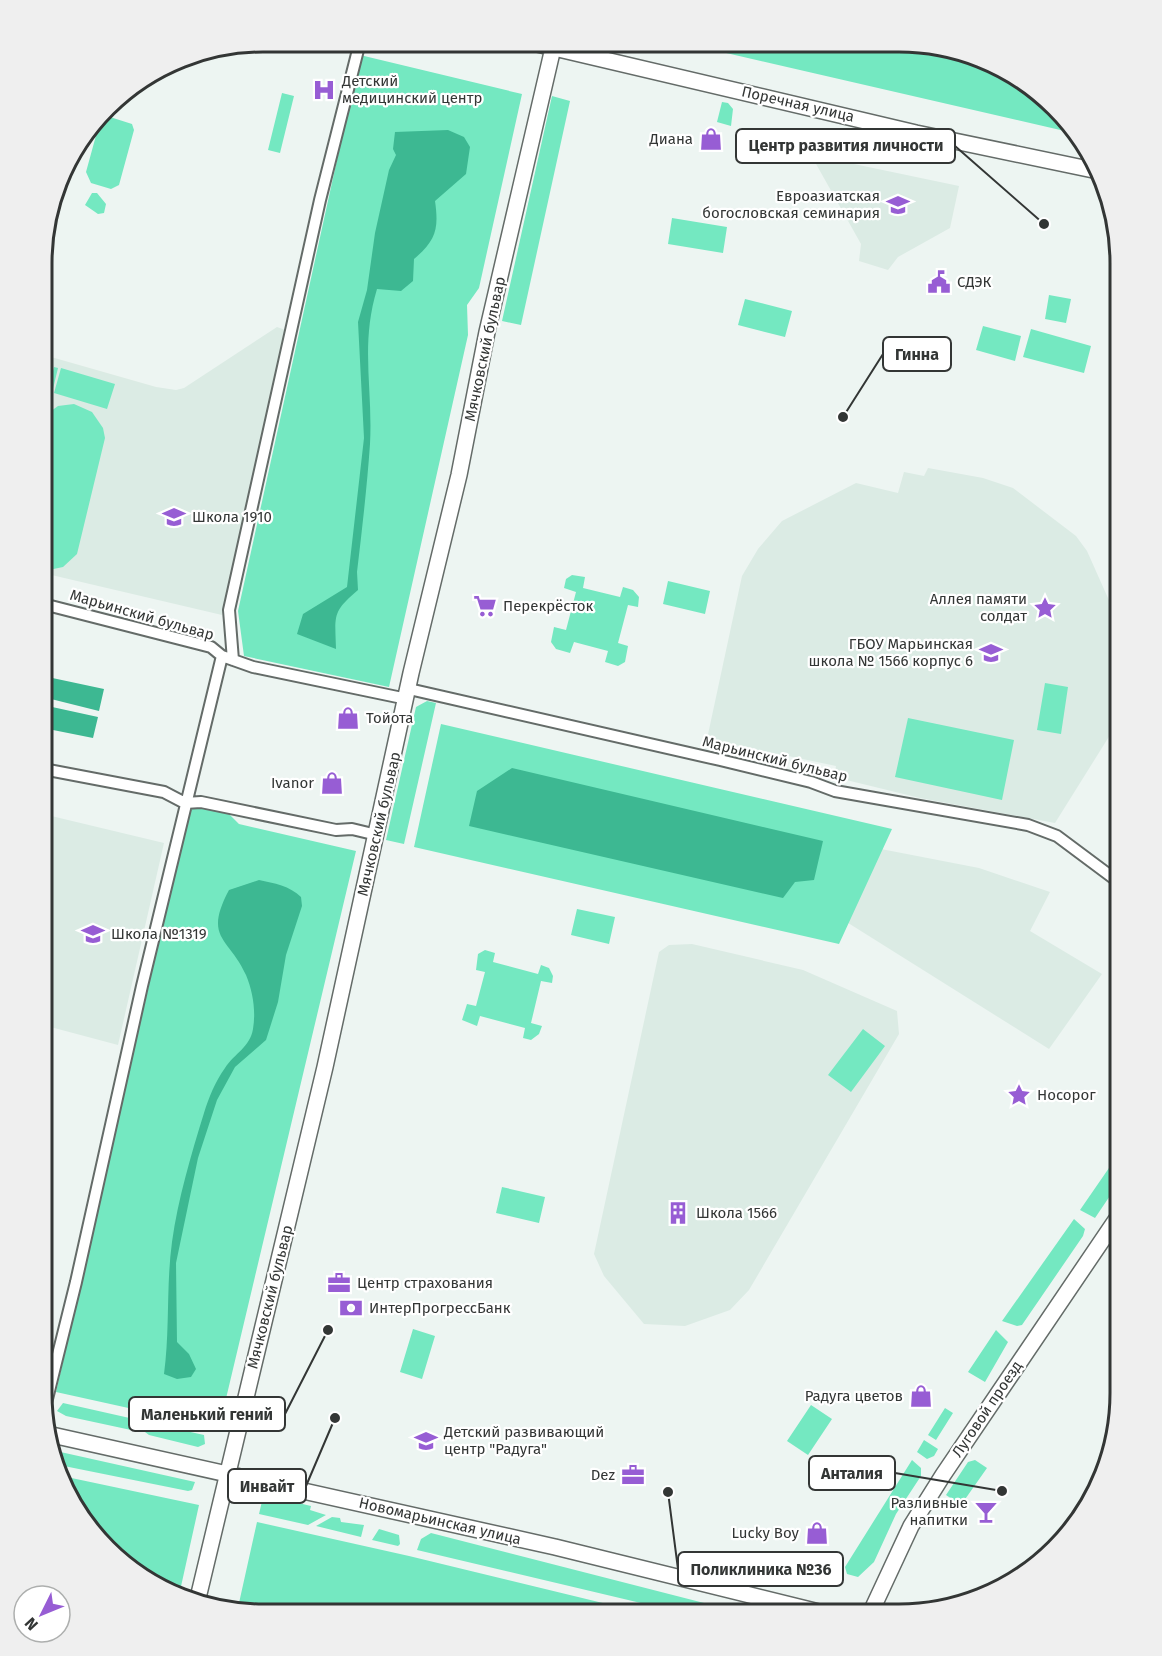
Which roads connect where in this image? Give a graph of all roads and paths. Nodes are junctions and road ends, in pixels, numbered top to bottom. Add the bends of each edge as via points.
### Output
1 (357, 53) edge
2 (552, 53) edge
3 (572, 53) edge
4 (1087, 169) edge
5 (52, 606) edge
6 (227, 658) junction
7 (408, 694) junction
8 (52, 771) edge
9 (185, 803) junction
10 (377, 835) junction
11 (1109, 875) edge
12 (1109, 1230) edge
13 (52, 1377) edge
14 (58, 1436) edge
15 (226, 1473) junction
16 (199, 1593) edge
17 (786, 1604) edge
18 (875, 1604) edge

1 - 6 street via 320,200 229,610
2 - 7 street, Мячковский бульвар
3 - 4 street, Поречная улица
5 - 6 street, Марьинский бульвар via 210,647
6 - 7 street, Марьинский бульвар
6 - 9 street
7 - 10 street, Мячковский бульвар
7 - 11 street, Марьинский бульвар via 731,762 836,791 1028,825 1057,836
8 - 9 street via 164,792
9 - 10 street via 201,802
9 - 13 street
10 - 15 street, Мячковский бульвар via 293,1204
12 - 18 street, Луговой проезд via 937,1484 911,1526
14 - 15 street, Новомарьинская улица
15 - 16 street, Мячковский бульвар
15 - 17 street, Новомарьинская улица

